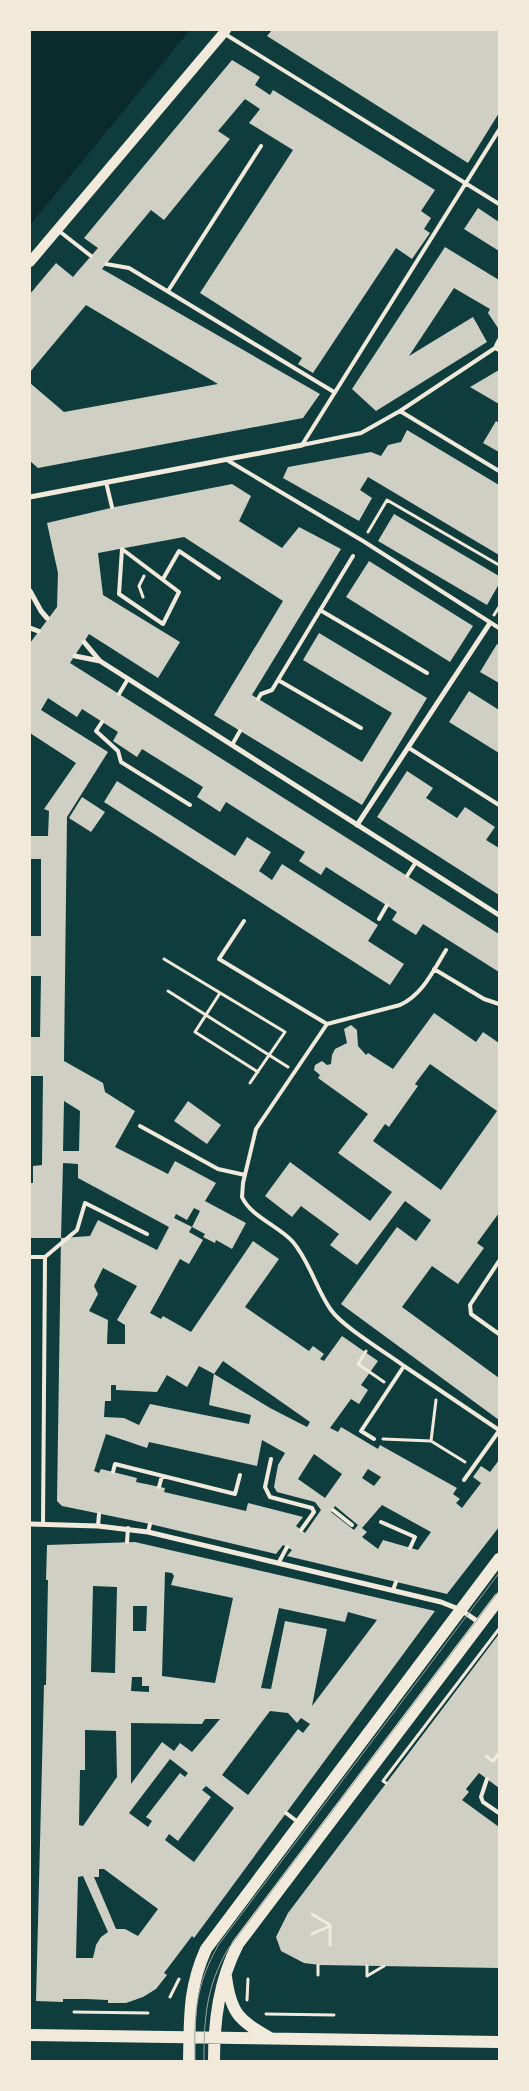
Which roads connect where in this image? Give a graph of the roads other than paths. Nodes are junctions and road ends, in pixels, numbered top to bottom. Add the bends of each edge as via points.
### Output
1 (225, 32) edge
2 (499, 130) edge
3 (261, 146) dead end
4 (466, 183) junction
5 (499, 204) edge
6 (56, 230) junction
7 (91, 256) dead end
8 (30, 262) edge
9 (106, 264) dead end
10 (168, 291) junction
11 (499, 340) edge
12 (497, 349) edge
13 (334, 392) junction
14 (400, 411) junction
15 (302, 445) junction
16 (227, 460) junction
17 (499, 471) edge
18 (106, 482) junction
19 (31, 496) edge
20 (112, 507) dead end
21 (353, 556) dead end
22 (219, 578) dead end
23 (163, 580) junction
24 (30, 591) edge
25 (320, 610) junction
26 (47, 618) dead end
27 (490, 623) junction
28 (30, 628) edge
29 (499, 628) edge
30 (38, 631) dead end
31 (84, 642) dead end
32 (75, 656) dead end
33 (100, 661) junction
34 (427, 674) dead end
35 (128, 679) junction
36 (278, 680) junction
37 (119, 694) dead end
38 (258, 699) dead end
39 (102, 722) dead end
40 (361, 728) dead end
41 (240, 731) dead end
42 (232, 745) junction
43 (409, 748) junction
44 (190, 805) dead end
45 (499, 805) edge
46 (358, 825) junction
47 (416, 862) junction
48 (407, 876) dead end
49 (387, 905) dead end
50 (499, 915) edge
51 (379, 919) dead end
52 (244, 921) dead end
53 (446, 950) dead end
54 (434, 969) junction
55 (499, 1004) edge
56 (327, 1024) junction
57 (140, 1126) dead end
58 (245, 1175) junction
59 (147, 1234) dead end
60 (30, 1257) edge
61 (45, 1257) junction
62 (499, 1261) edge
63 (499, 1334) edge
64 (404, 1366) junction
65 (499, 1430) edge
66 (374, 1439) road end
67 (271, 1459) dead end
68 (113, 1472) dead end
69 (240, 1475) dead end
70 (162, 1476) junction
71 (464, 1480) dead end
72 (159, 1487) dead end
73 (318, 1506) dead end
74 (312, 1508) junction
75 (333, 1510) dead end
76 (99, 1514) dead end
77 (381, 1522) dead end
78 (30, 1524) edge
79 (43, 1524) junction
80 (150, 1524) dead end
81 (352, 1524) dead end
82 (98, 1526) junction
83 (128, 1528) junction
84 (300, 1530) dead end
85 (148, 1532) junction
86 (127, 1542) dead end
87 (287, 1547) dead end
88 (410, 1548) dead end
89 (499, 1559) edge
90 (279, 1562) junction
91 (396, 1582) dead end
92 (393, 1590) junction
93 (499, 1599) edge
94 (461, 1610) junction
95 (480, 1624) junction
96 (487, 1779) dead end
97 (286, 1813) dead end
98 (499, 1813) edge
99 (300, 1823) junction
100 (225, 1973) junction
101 (30, 2035) edge
102 (189, 2038) junction
103 (214, 2038) junction
104 (272, 2039) junction
105 (499, 2042) edge
106 (189, 2061) edge
107 (214, 2061) edge

1 - 4 lane
1 - 6 main road
2 - 4 lane
3 - 10 lane
4 - 5 lane
4 - 13 lane
6 - 7 lane
6 - 8 main road
9 - 10 lane via 128,268
10 - 13 lane
11 - 12 lane
12 - 14 lane
13 - 15 lane
14 - 15 lane via 361,433
14 - 17 lane
15 - 16 street
16 - 18 street
16 - 27 lane via 363,541
18 - 19 street
18 - 20 lane
21 - 25 lane
22 - 23 lane via 179,551
23 - 23 lane via 148,569 122,549 119,594 163,624 179,592
24 - 26 street
25 - 34 lane
25 - 36 lane
27 - 29 lane
27 - 43 street
28 - 30 street
31 - 33 street
32 - 33 street
33 - 35 street
35 - 37 lane
35 - 42 street
36 - 38 lane via 272,690 261,694
36 - 40 lane
39 - 44 lane via 96,731 118,751 121,762
41 - 42 lane
42 - 46 street
43 - 45 lane
43 - 46 street
46 - 47 street
47 - 48 lane
47 - 50 street
49 - 51 lane
52 - 56 lane via 219,960
53 - 54 lane
54 - 55 lane via 484,999
54 - 56 lane via 411,1000
56 - 58 lane via 256,1130
57 - 58 lane via 218,1169
58 - 64 lane via 242,1190 245,1203 295,1244 331,1311
59 - 61 lane via 85,1203 77,1230
60 - 61 lane
61 - 79 lane
62 - 63 lane via 470,1305 472,1314
64 - 65 lane
64 - 66 lane via 361,1431
65 - 71 lane
67 - 74 lane via 265,1487 270,1497
68 - 70 lane via 116,1464
69 - 70 lane via 235,1494
70 - 72 lane
73 - 74 lane
74 - 84 lane via 314,1512
75 - 81 lane
76 - 82 lane
77 - 88 lane via 415,1538
78 - 79 street
79 - 82 street
80 - 85 lane
82 - 83 street
83 - 85 street
83 - 86 lane
85 - 90 street
87 - 90 lane
89 - 94 main road
90 - 92 street
91 - 92 lane
92 - 94 street
93 - 95 main road
94 - 95 street
94 - 99 main road
95 - 100 main road via 238,1944
96 - 98 lane via 481,1798
97 - 99 lane
99 - 102 main road via 206,1949 193,1983
100 - 103 main road via 216,2004
100 - 104 main road via 235,2012 247,2025
101 - 102 main road
102 - 103 main road
102 - 106 main road
103 - 104 main road
103 - 107 main road
104 - 105 main road

